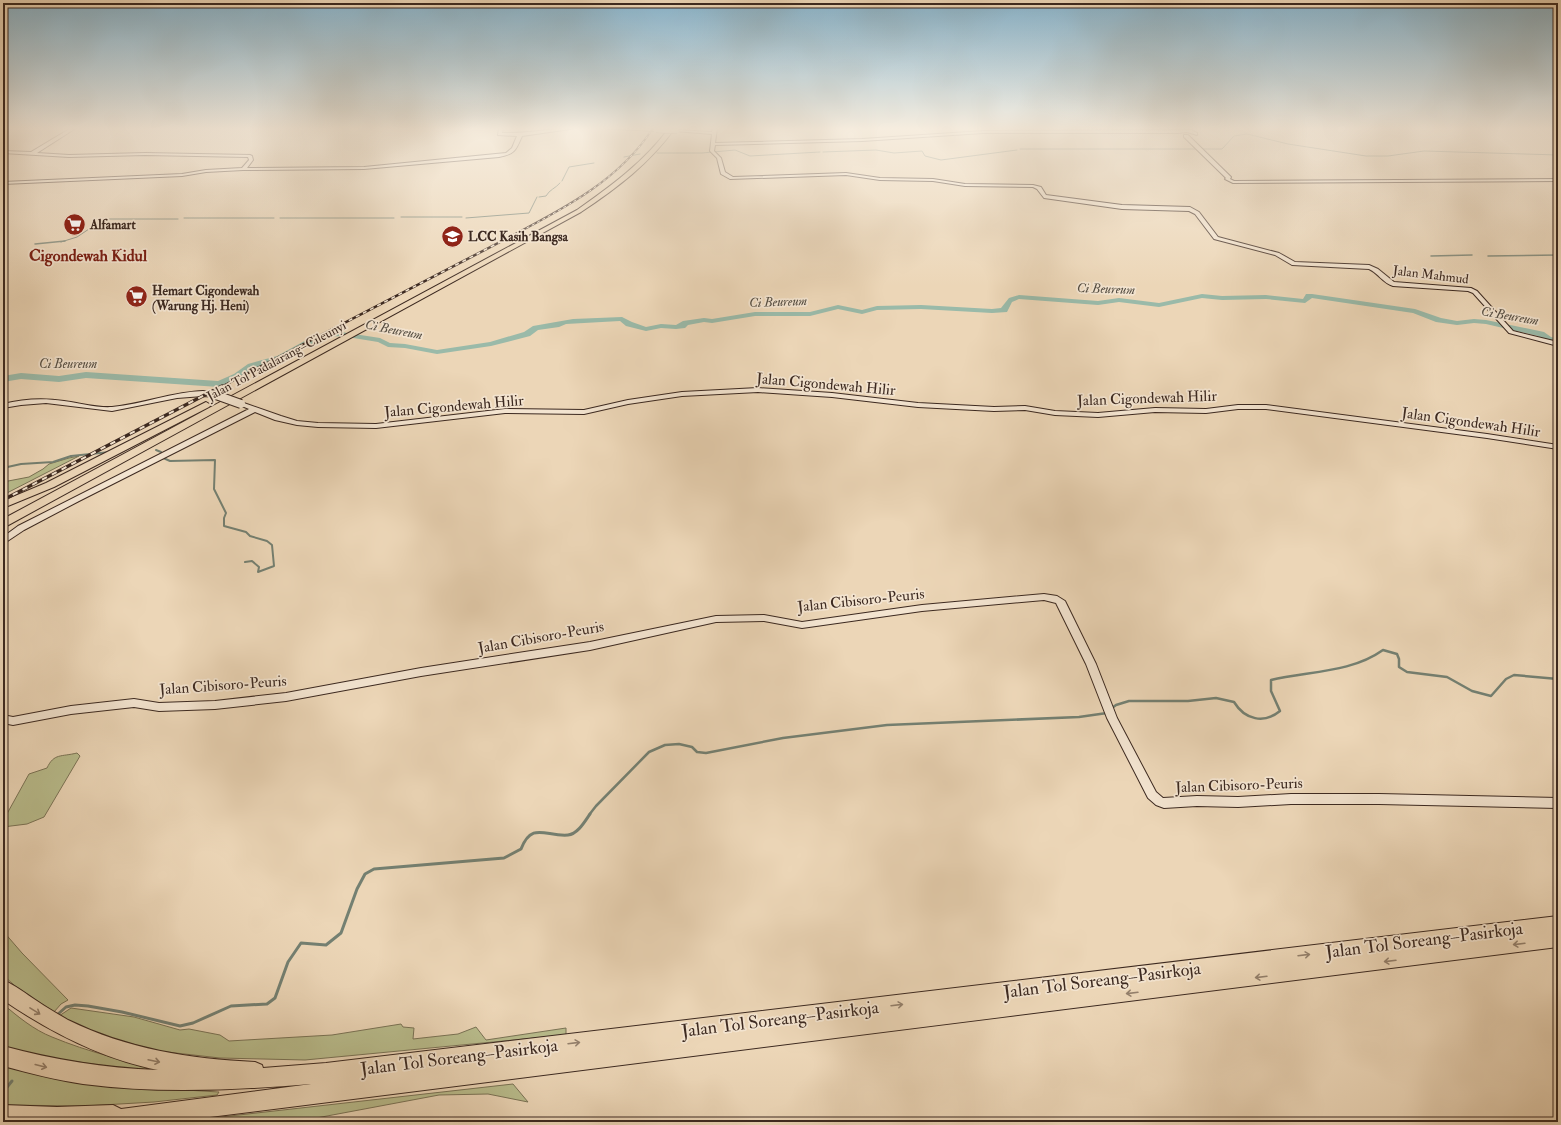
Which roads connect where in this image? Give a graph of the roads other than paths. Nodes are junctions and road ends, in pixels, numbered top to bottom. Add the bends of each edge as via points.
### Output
1 (40, 180) edge
2 (614, 180) edge
3 (621, 180) edge
4 (936, 180) edge
5 (3, 182) edge
6 (358, 329) junction
7 (335, 342) junction
8 (1558, 344) edge
9 (242, 387) junction
10 (3, 406) edge
11 (254, 409) junction
12 (193, 421) junction
13 (1558, 447) edge
14 (3, 505) edge
15 (3, 517) edge
16 (3, 524) edge
17 (3, 530) edge
18 (3, 541) edge
19 (3, 719) edge
20 (1558, 803) edge
21 (1558, 924) edge
22 (1558, 939) edge
23 (3, 988) edge
24 (3, 1056) edge
25 (326, 1073) junction
26 (204, 1108) junction
27 (3, 1115) edge
28 (103, 1122) edge

1 - 5 street
2 - 6 highway, Jalan Tol Padalarang–Cileunyi via 578,206 525,237
3 - 6 highway, Jalan Tol Padalarang–Cileunyi via 579,211
4 - 8 street, Jalan Mahmud via 965,185 1033,186 1039,188 1044,196 1124,208 1190,209 1197,213 1216,238 1277,254 1294,264 1369,267 1377,270 1386,281 1395,284 1470,290 1475,292 1513,333
6 - 7 highway, Jalan Tol Padalarang–Cileunyi
7 - 9 highway, Jalan Tol Padalarang–Cileunyi
7 - 12 highway, Jalan Tol Padalarang–Cileunyi
9 - 14 highway via 56,482
9 - 15 highway, Jalan Tol Padalarang–Cileunyi
10 - 11 street, Jalan Cigondewah Hilir, bridge via 29,400 111,409 186,393 203,392
11 - 13 street, Jalan Cigondewah Hilir via 296,423 385,426 505,411 584,412 695,393 775,390 918,405 1025,408 1055,413 1206,411 1266,407
11 - 18 street via 27,525
12 - 16 highway, Jalan Tol Padalarang–Cileunyi
12 - 17 highway
19 - 20 street, Jalan Cibisoro-Peuris via 13,721 78,709 134,703 158,707 286,697 421,672 590,646 716,619 764,618 802,625 922,608 1044,597 1054,598 1060,602 1091,664 1110,713 1152,795 1160,802 1378,799
25 -> 21 highway, Jalan Tol Soreang–Pasirkoja
22 -> 26 highway, Jalan Tol Soreang–Pasirkoja
23 -> 25 highway via 64,1027 92,1041 136,1056 210,1070
24 -> 25 highway, Jalan Tol Soreang–Pasirkoja via 78,1073 157,1080 231,1081
26 - 27 highway via 86,1117
26 - 28 highway, Jalan Tol Soreang–Pasirkoja

